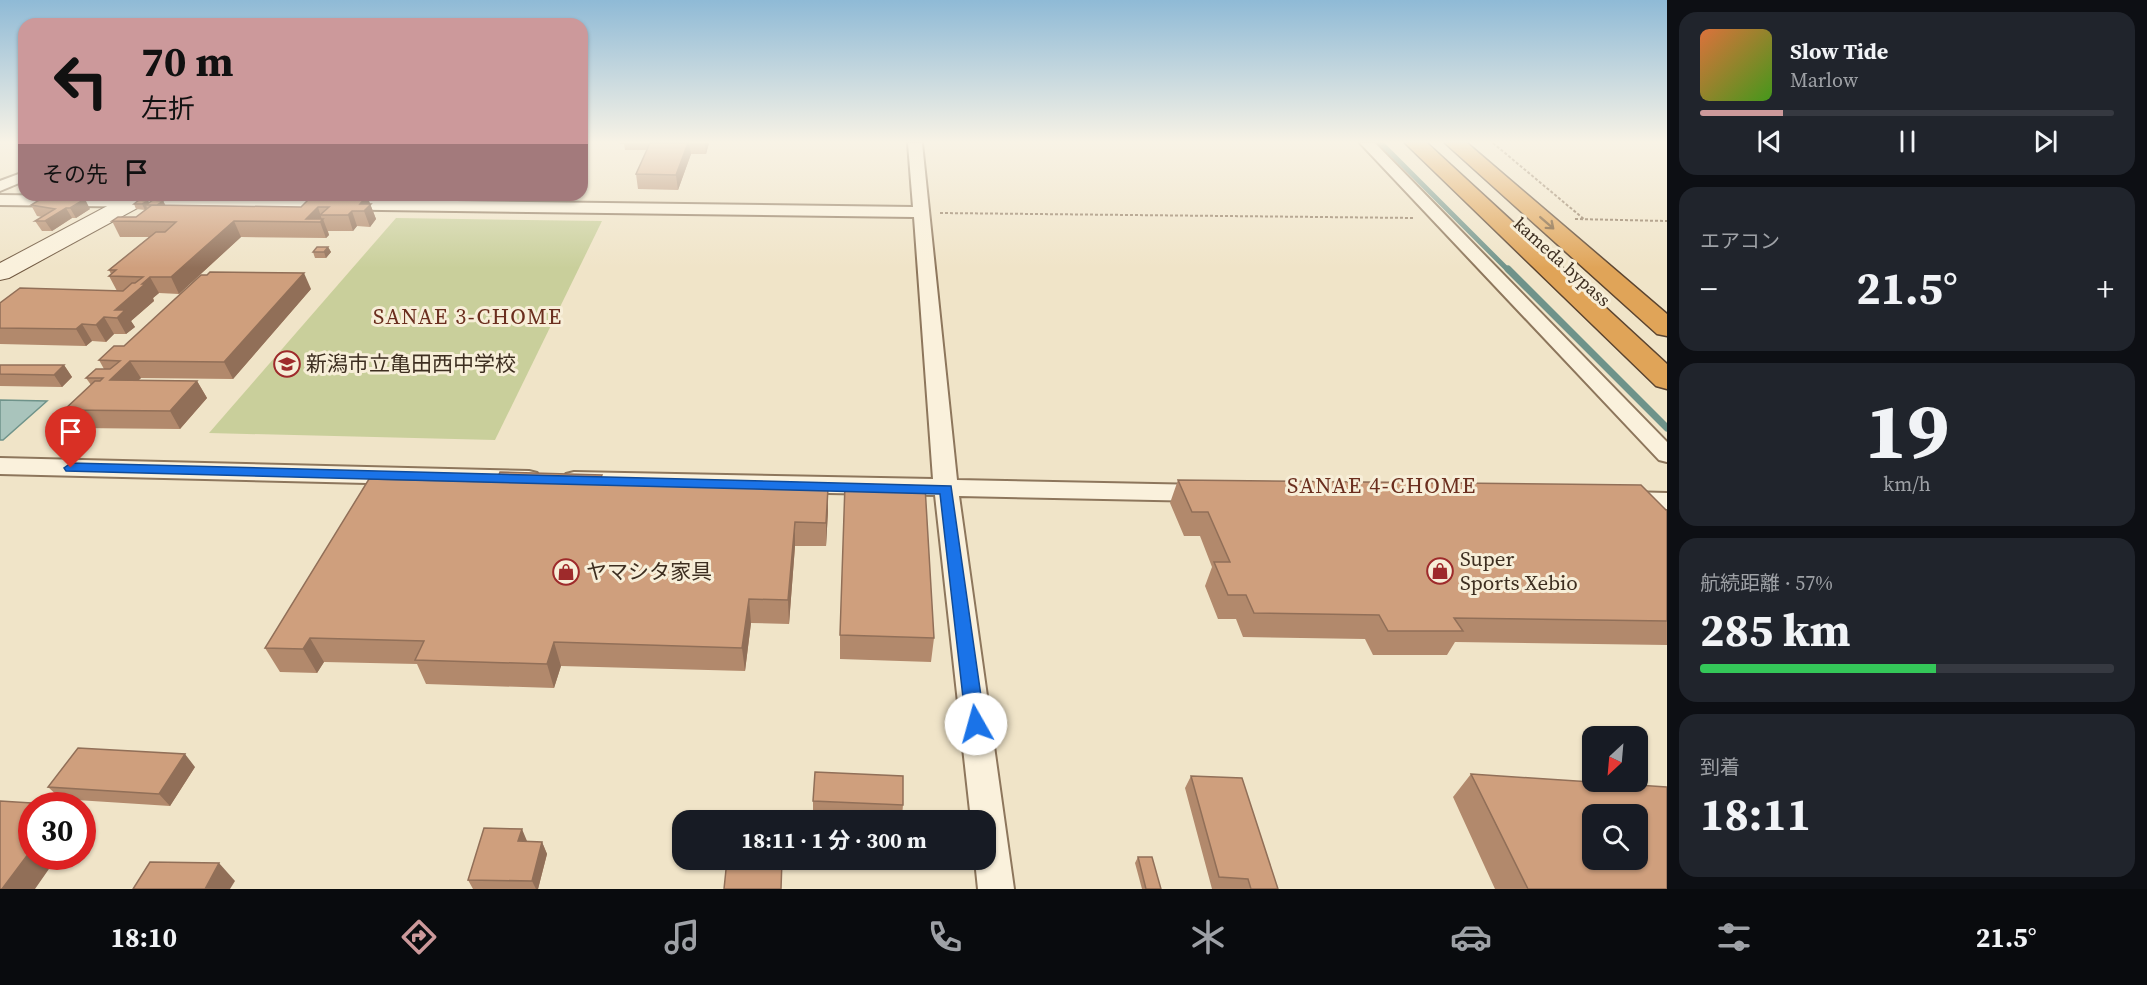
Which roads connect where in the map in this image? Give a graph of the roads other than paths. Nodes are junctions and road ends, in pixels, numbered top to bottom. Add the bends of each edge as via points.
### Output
1 (919, 184) edge
2 (1407, 184) edge
3 (1459, 184) edge
4 (1477, 184) edge
5 (1503, 184) edge
6 (1532, 184) edge
7 (0, 200) edge
8 (18, 200) edge
9 (133, 201) edge
10 (380, 201) edge
11 (921, 212) junction
12 (1633, 269) dead end
13 (0, 273) edge
14 (1667, 328) edge
15 (1667, 357) edge
16 (1667, 380) edge
17 (1667, 454) edge
18 (0, 466) edge
19 (946, 489) junction
20 (1230, 494) edge
21 (1608, 500) edge
22 (1667, 501) edge
23 (996, 889) edge

1 - 11 street
2 - 17 street
3 - 16 highway
4 - 15 highway, kameda bypass
5 -> 14 highway, kameda bypass
6 - 12 highway via 1580,220
7 - 8 street
9 - 13 street
10 - 11 street
11 - 19 street
18 - 19 street
19 - 20 street
19 - 23 street
21 - 22 street

